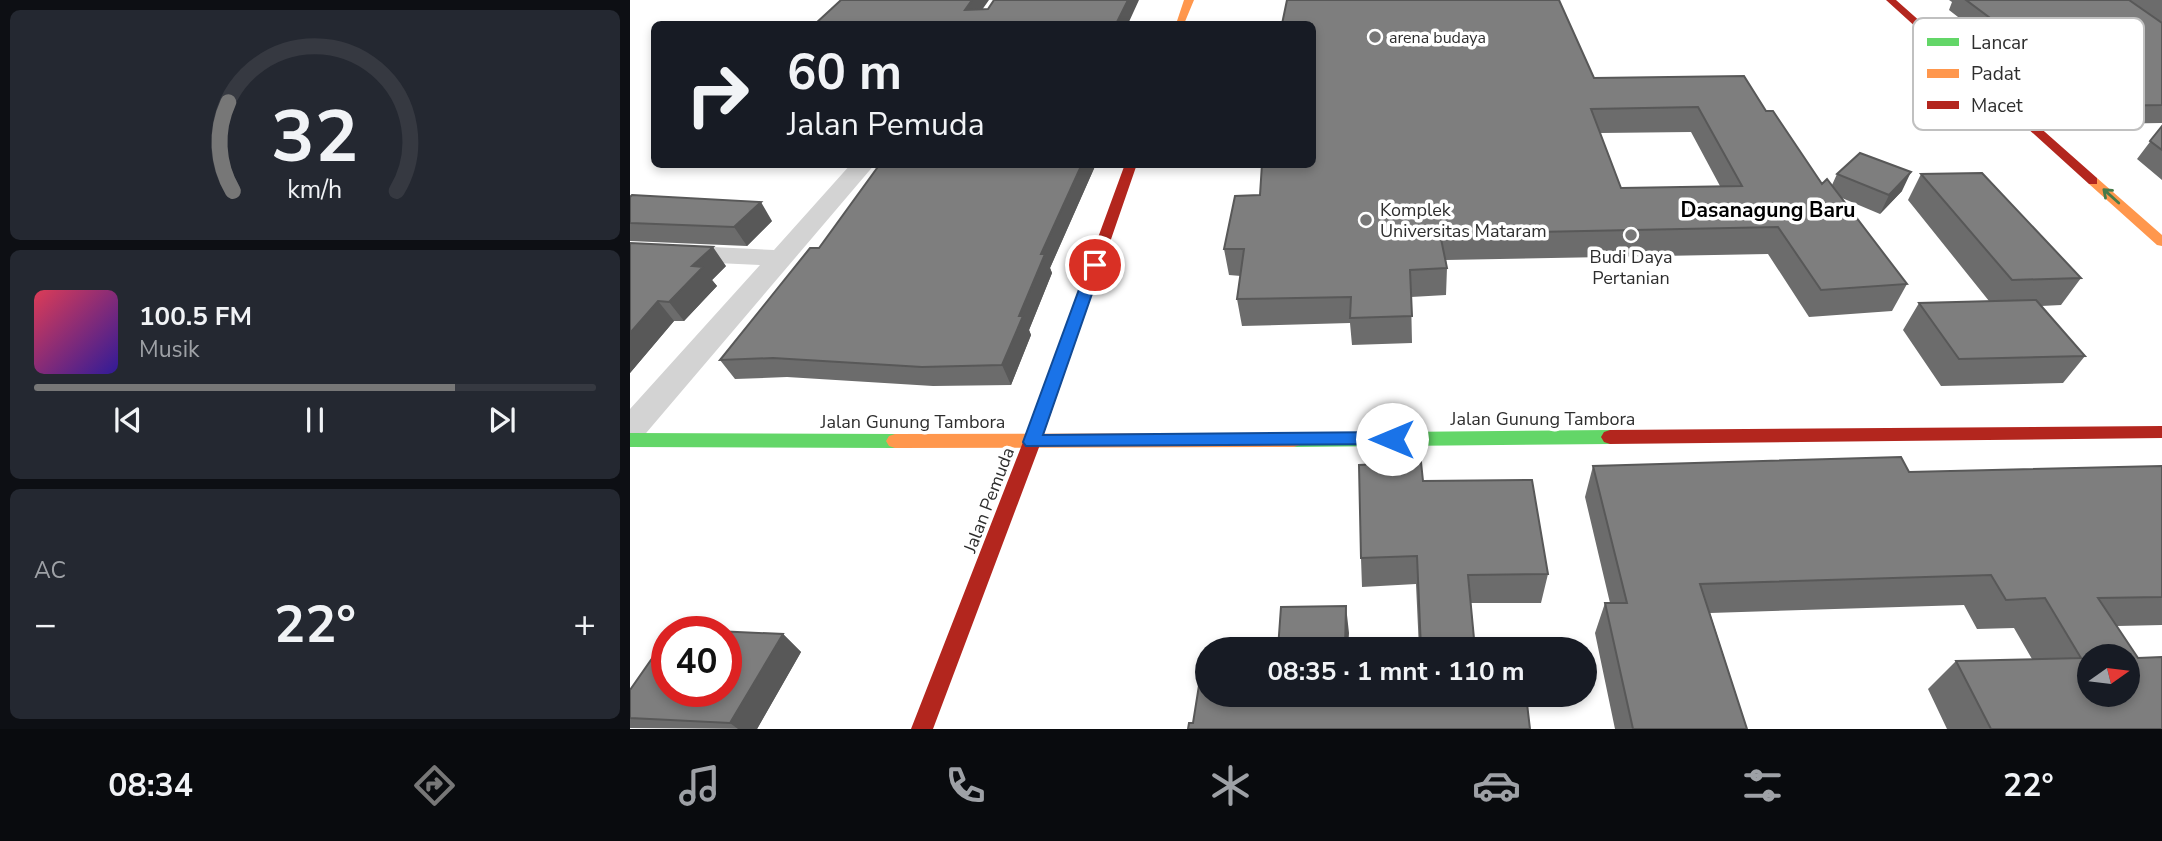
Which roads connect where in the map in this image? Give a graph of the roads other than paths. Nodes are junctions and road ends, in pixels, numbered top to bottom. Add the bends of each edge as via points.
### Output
1 (1189, 0) edge
2 (1891, 0) edge
3 (1913, 20) edge
4 (1181, 21) edge
5 (2037, 130) edge
6 (861, 168) edge
7 (1130, 168) edge
8 (2162, 242) edge
9 (630, 251) edge
10 (783, 258) junction
11 (630, 430) edge
12 (2162, 432) edge
13 (630, 440) edge
14 (1032, 442) junction
15 (922, 729) edge

1 - 4 street
3 -> 2 street
8 -> 5 street
6 - 10 street
7 - 14 street, Jalan Pemuda
9 - 10 street
10 - 11 street
12 - 14 street, Jalan Gunung Tambora
13 - 14 street, Jalan Gunung Tambora
14 - 15 street, Jalan Pemuda

